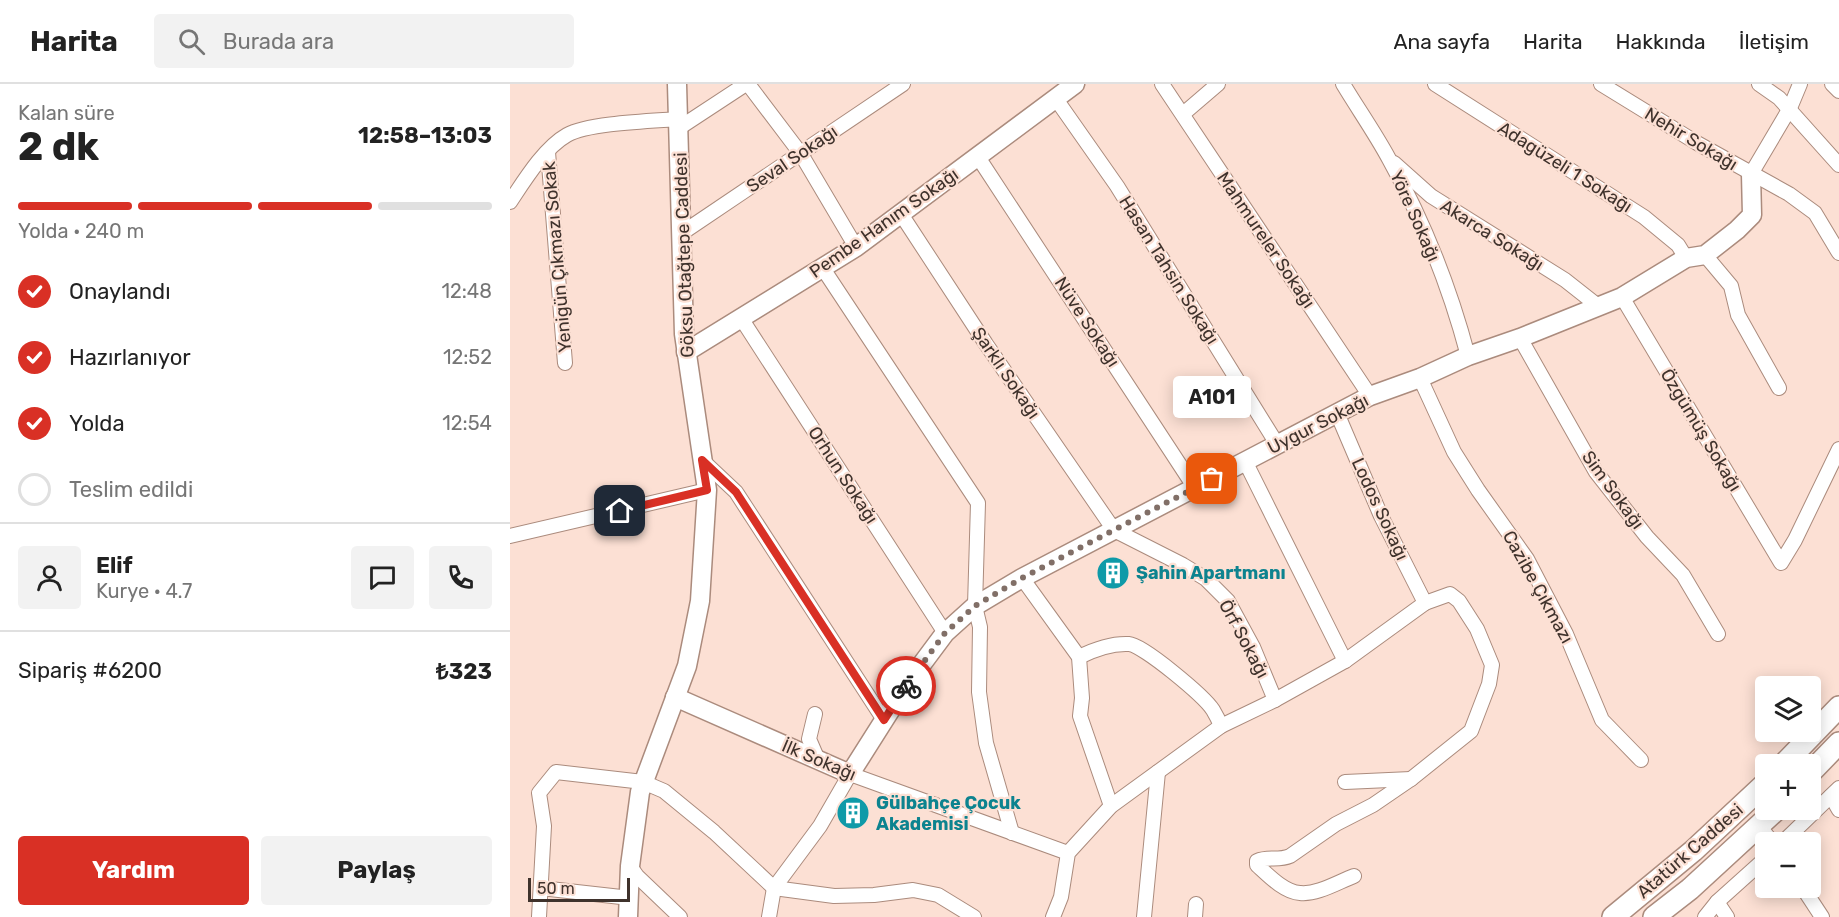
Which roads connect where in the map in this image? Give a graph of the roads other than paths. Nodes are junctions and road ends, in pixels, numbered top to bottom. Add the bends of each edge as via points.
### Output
1 (677, 84) edge
2 (747, 84) edge
3 (903, 84) edge
4 (1075, 84) edge
5 (1162, 84) edge
6 (1218, 84) edge
7 (1343, 84) edge
8 (1436, 84) edge
9 (1601, 84) edge
10 (1759, 84) edge
11 (1800, 84) edge
12 (1832, 84) edge
13 (1839, 91) edge
14 (1056, 99) junction
15 (1790, 108) junction
16 (1183, 114) junction
17 (679, 123) junction
18 (548, 152) junction
19 (801, 154) junction
20 (978, 157) junction
21 (1389, 159) junction
22 (1839, 165) edge
23 (1751, 174) junction
24 (510, 202) edge
25 (901, 214) junction
26 (682, 233) junction
27 (856, 247) junction
28 (1839, 253) edge
29 (1705, 255) junction
30 (1686, 258) junction
31 (822, 267) junction
32 (1622, 297) junction
33 (1598, 306) junction
34 (741, 318) junction
35 (1520, 338) junction
36 (686, 352) junction
37 (1468, 356) junction
38 (566, 363) dead end
39 (1420, 378) junction
40 (1779, 388) dead end
41 (1370, 396) junction
42 (1337, 413) junction
43 (1277, 444) junction
44 (1839, 449) edge
45 (702, 460) junction
46 (1245, 461) junction
47 (1195, 488) junction
48 (707, 490) junction
49 (1114, 530) junction
50 (510, 536) edge
51 (1022, 578) junction
52 (1425, 603) junction
53 (975, 606) junction
54 (945, 633) junction
55 (1718, 634) dead end
56 (1079, 657) junction
57 (1345, 661) junction
58 (675, 697) junction
59 (1275, 700) junction
60 (1839, 707) edge
61 (815, 714) dead end
62 (884, 720) junction
63 (1221, 726) junction
64 (1839, 743) edge
65 (1794, 754) edge
66 (819, 760) junction
67 (1641, 760) dead end
68 (1821, 762) edge
69 (1158, 772) junction
70 (850, 774) junction
71 (1411, 779) junction
72 (643, 782) junction
73 (1346, 782) dead end
74 (1835, 792) edge
75 (1755, 793) edge
76 (1111, 806) junction
77 (1839, 810) edge
78 (1765, 820) edge
79 (1759, 826) junction
80 (1764, 832) edge
81 (1793, 832) edge
82 (1012, 833) junction
83 (1068, 853) junction
84 (630, 866) junction
85 (1755, 868) edge
86 (1354, 876) dead end
87 (541, 888) junction
88 (774, 888) junction
89 (630, 898) junction
90 (1810, 898) edge
91 (1717, 902) junction
92 (539, 917) edge
93 (628, 917) edge
94 (680, 917) edge
95 (769, 917) edge
96 (974, 917) edge
97 (1053, 917) edge
98 (1144, 917) edge
99 (1613, 917) edge
100 (1654, 917) edge
101 (1705, 917) edge
102 (1727, 917) edge
103 (1822, 917) edge

1 - 17 street, Göksu Otağtepe Caddesi
2 - 17 street
2 - 19 street
3 - 19 street, Seval Sokağı
4 - 14 street, Pembe Hanım Sokağı
5 - 16 street, Mahmureler Sokağı
6 - 16 street
7 - 21 street, Yöre Sokağı
8 - 30 street, Adagüzeli 1 Sokaḡı via 1644,217 1678,244
9 - 23 street, Nehir Sokağı
10 - 15 street
11 - 15 street
12 - 13 street
14 - 20 street, Pembe Hanım Sokağı
14 - 43 street, Hasan Tahsin Sokağı via 1117,186
15 - 22 street
15 - 23 street
16 - 41 street, Mahmureler Sokağı
17 - 18 street via 595,127 568,134
17 - 26 street, Göksu Otağtepe Caddesi
18 - 24 street
18 - 38 street, Yenigün Çıkmazı Sokak
19 - 26 street, Seval Sokağı
19 - 27 street
20 - 25 street, Pembe Hanım Sokağı
20 - 47 street, Nüve Sokağı
21 - 33 street, Akarca Sokağı via 1431,196 1564,280
21 - 37 street, Yöre Sokağı via 1426,236
23 - 28 street, Nehir Sokağı via 1815,213
23 - 29 street, Uygur Sokağı via 1752,214
25 - 27 street, Pembe Hanım Sokağı
25 - 49 street, Şarklı Sokağı
26 - 36 street, Göksu Otağtepe Caddesi
27 - 31 street, Pembe Hanım Sokağı
29 - 30 street, Uygur Sokağı
29 - 40 street via 1731,286 1738,315
30 - 32 street, Uygur Sokağı
31 - 34 street, Pembe Hanım Sokağı
31 - 53 street via 978,503
32 - 33 street, Uygur Sokağı
32 - 44 street, Özgümüş Sokağı via 1781,563
33 - 35 street, Uygur Sokağı
34 - 36 street, Pembe Hanım Sokağı
34 - 54 street, Orhun Sokağı
35 - 37 street, Uygur Sokağı
35 - 55 street, Sim Sokağı via 1596,472 1683,575
36 - 45 street, Göksu Otağtepe Caddesi
37 - 39 street, Uygur Sokağı
39 - 41 street, Uygur Sokağı
39 - 67 street, Cazibe Çıkmazı via 1454,453 1527,559 1566,634 1602,720
41 - 42 street, Uygur Sokağı
42 - 43 street, Uygur Sokağı
42 - 52 street, Lodos Sokağı via 1381,516
43 - 46 street, Uygur Sokağı
45 - 48 street, Göksu Otağtepe Caddesi
45 - 62 street via 736,492
46 - 47 street, Uygur Sokağı
46 - 57 street
47 - 49 street, Uygur Sokağı
48 - 50 street
48 - 58 street, Göksu Otağtepe Caddesi via 700,601 687,666
49 - 51 street, Uygur Sokağı
49 - 59 street, Örf Sokağı via 1206,579 1228,601
51 - 53 street, Uygur Sokağı
51 - 56 street
52 - 57 street
52 - 71 street via 1450,594 1458,601 1477,629 1492,665 1471,731
53 - 54 street, Uygur Sokağı
53 - 82 street via 980,627 979,692 986,743
54 - 62 street, Uygur Sokağı
56 - 63 street via 1106,646 1130,644 1144,650 1200,695
56 - 76 street via 1080,716
57 - 59 street
58 - 66 street, İlk Sokağı
58 - 72 street, Göksu Otağtepe Caddesi
59 - 63 street
60 - 65 main road
61 - 66 street via 809,739
62 - 70 street, Uygur Sokağı
63 - 69 street
64 - 68 main road
66 - 70 street, İlk Sokağı
69 - 76 street
69 - 98 street
70 - 82 street, İlk Sokağı
70 - 88 street via 820,826
71 - 73 street
71 - 86 street via 1285,859 1257,861 1283,886 1299,894
72 - 84 street, Göksu Otağtepe Caddesi
72 - 87 street via 556,772 539,793 544,826
72 - 88 street via 664,791
74 - 77 street
74 - 81 street
75 - 99 main road, Atatürk Caddesi
76 - 83 street
78 - 79 main road, Atatürk Caddesi
79 - 80 street
79 - 100 main road, Atatürk Caddesi
82 - 83 street, İlk Sokağı
83 - 97 street via 1061,897
84 - 89 street, Göksu Otağtepe Caddesi
84 - 94 street
85 - 91 street
87 - 89 street
87 - 92 street
88 - 95 street
88 - 96 street via 834,896 913,890 938,895
89 - 93 street, Göksu Otağtepe Caddesi
90 - 103 street
91 - 101 street
91 - 102 street

